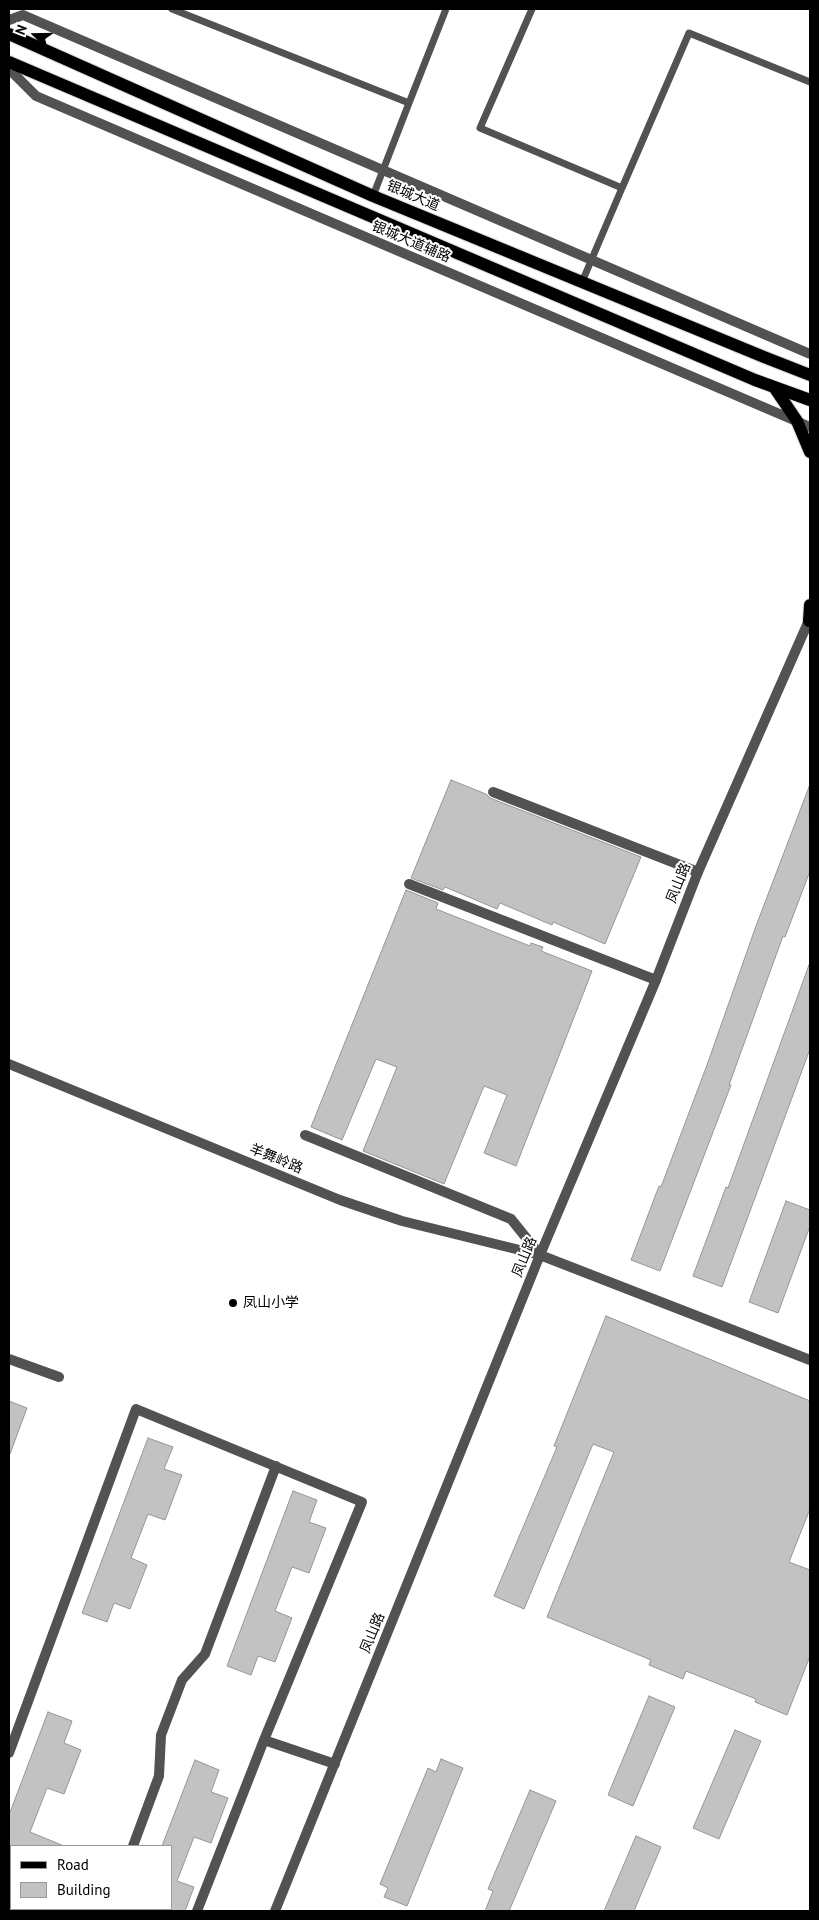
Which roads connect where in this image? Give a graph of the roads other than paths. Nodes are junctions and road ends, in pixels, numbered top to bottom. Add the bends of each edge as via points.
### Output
1 (172, 9) edge
2 (446, 9) edge
3 (532, 9) edge
4 (9, 20) edge
5 (9, 34) edge
6 (9, 62) edge
7 (9, 69) edge
8 (810, 82) edge
9 (409, 103) junction
10 (622, 188) junction
11 (374, 196) junction
12 (582, 282) junction
13 (810, 354) edge
14 (806, 371) edge
15 (774, 387) junction
16 (810, 400) edge
17 (797, 421) junction
18 (810, 427) edge
19 (810, 452) edge
20 (810, 605) edge
21 (810, 619) edge
22 (493, 792) dead end
23 (698, 872) junction
24 (408, 884) dead end
25 (656, 980) junction
26 (9, 1064) edge
27 (305, 1135) dead end
28 (540, 1255) junction
29 (9, 1359) edge
30 (810, 1360) edge
31 (59, 1377) dead end
32 (276, 1466) junction
33 (264, 1740) junction
34 (9, 1753) edge
35 (335, 1764) junction
36 (133, 1845) edge
37 (197, 1911) edge
38 (275, 1911) edge

1 - 9 lane
2 - 9 lane
3 - 10 lane via 480,128
4 - 13 street via 23,15
5 - 11 main road, 银城大道
6 - 15 main road
7 - 17 street, 银城大道辅路 via 36,96
8 - 10 lane via 689,33
9 - 11 lane
10 - 12 lane
11 - 12 main road, 银城大道
12 - 14 main road, 银城大道
15 - 16 main road
15 - 17 main road
17 - 18 street, 银城大道辅路
17 - 19 main road
20 - 21 main road
21 - 23 street, 凤山路
22 - 23 street
23 - 25 street, 凤山路
24 - 25 street
25 - 28 street, 凤山路
26 - 28 street, 羊舞岭路 via 340,1200 402,1221
27 - 28 street via 511,1219
28 - 30 street, 羊舞岭路
28 - 35 street, 凤山路
29 - 31 street
32 - 33 street via 362,1502
32 - 34 street via 136,1409
32 - 36 street via 205,1654 178,1689 161,1735 159,1776
33 - 35 street
33 - 37 street
35 - 38 street, 凤山路

